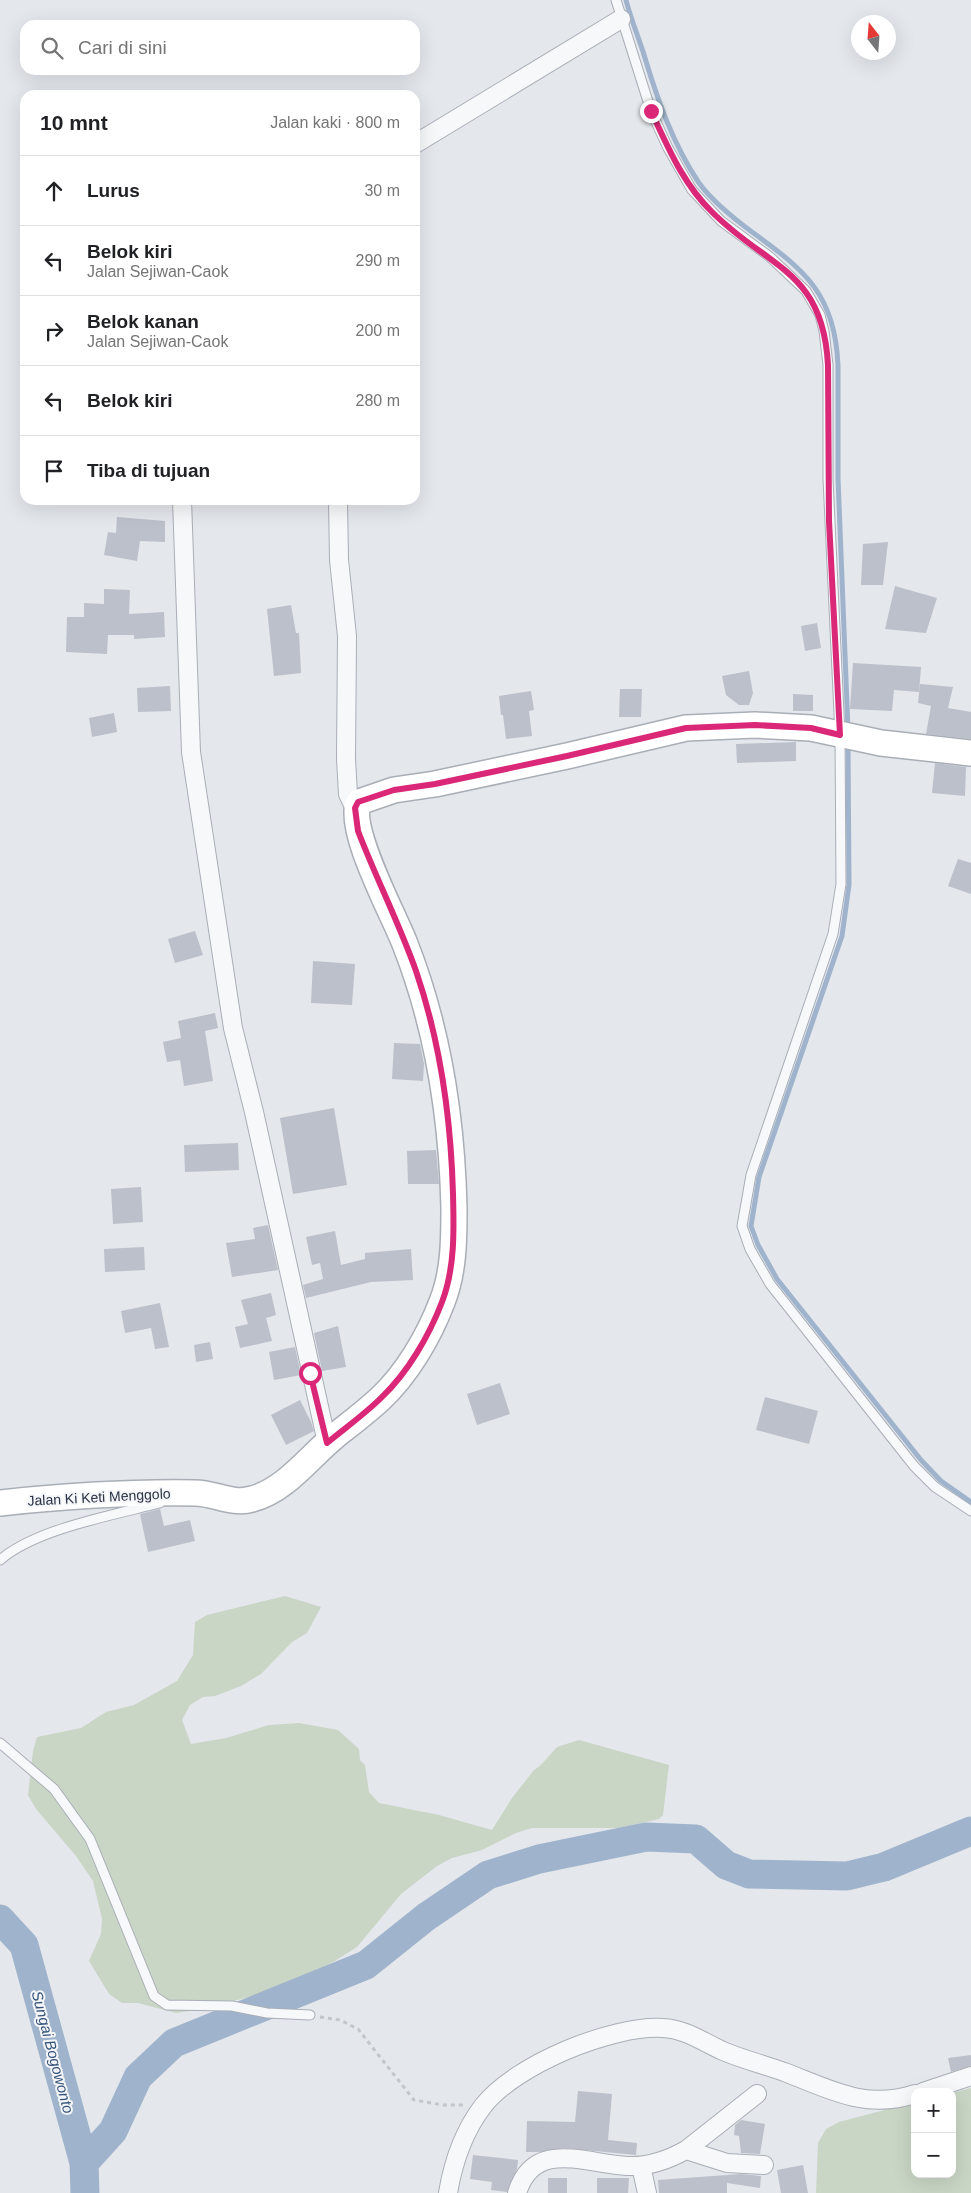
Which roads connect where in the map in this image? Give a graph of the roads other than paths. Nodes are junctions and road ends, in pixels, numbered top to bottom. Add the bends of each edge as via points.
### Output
1 (616, 0) edge
2 (621, 19) junction
3 (420, 141) edge
4 (182, 505) edge
5 (338, 505) edge
6 (848, 736) junction
7 (971, 753) edge
8 (355, 808) junction
9 (327, 1443) junction
10 (199, 1493) junction
11 (0, 1503) edge
12 (971, 1511) edge
13 (0, 1560) edge
14 (0, 1743) edge
15 (310, 2016) road end
16 (971, 2076) edge
17 (935, 2088) edge
18 (757, 2094) dead end
19 (911, 2095) edge
20 (686, 2150) junction
21 (764, 2165) dead end
22 (641, 2166) junction
23 (448, 2193) edge
24 (517, 2193) edge
25 (647, 2193) edge

1 - 2 lane
2 - 3 street
2 - 6 lane via 651,111 692,190 721,221 785,270 806,291 820,315 828,349 829,521
4 - 9 street via 191,752 232,1028 254,1112
5 - 8 street via 339,560 347,636 346,759 348,794
6 - 7 street via 916,748
6 - 8 street via 811,728 755,725 686,728 567,756 394,790 358,802
6 - 12 lane via 840,884 833,934 751,1175 742,1226 750,1249 770,1284 914,1466 935,1488
8 - 9 street, Jalan Ki Keti Menggolo via 358,831 404,940 430,1021 451,1147 454,1230 451,1269 442,1302 428,1332 406,1368 381,1398
9 - 10 street, Jalan Ki Keti Menggolo via 274,1490 251,1500 228,1501
10 - 11 street, Jalan Ki Keti Menggolo via 65,1496
10 - 13 lane via 52,1532 16,1548
14 - 15 lane via 54,1789 90,1839 154,1996 167,2005 232,2006
16 - 17 street
18 - 20 street
19 - 23 street via 868,2101 821,2088 723,2051 692,2035 664,2028 606,2036 534,2064 484,2104 456,2159
20 - 21 street via 727,2163
20 - 22 street via 674,2157
22 - 24 street via 569,2157 553,2159 533,2167 521,2181
22 - 25 street

